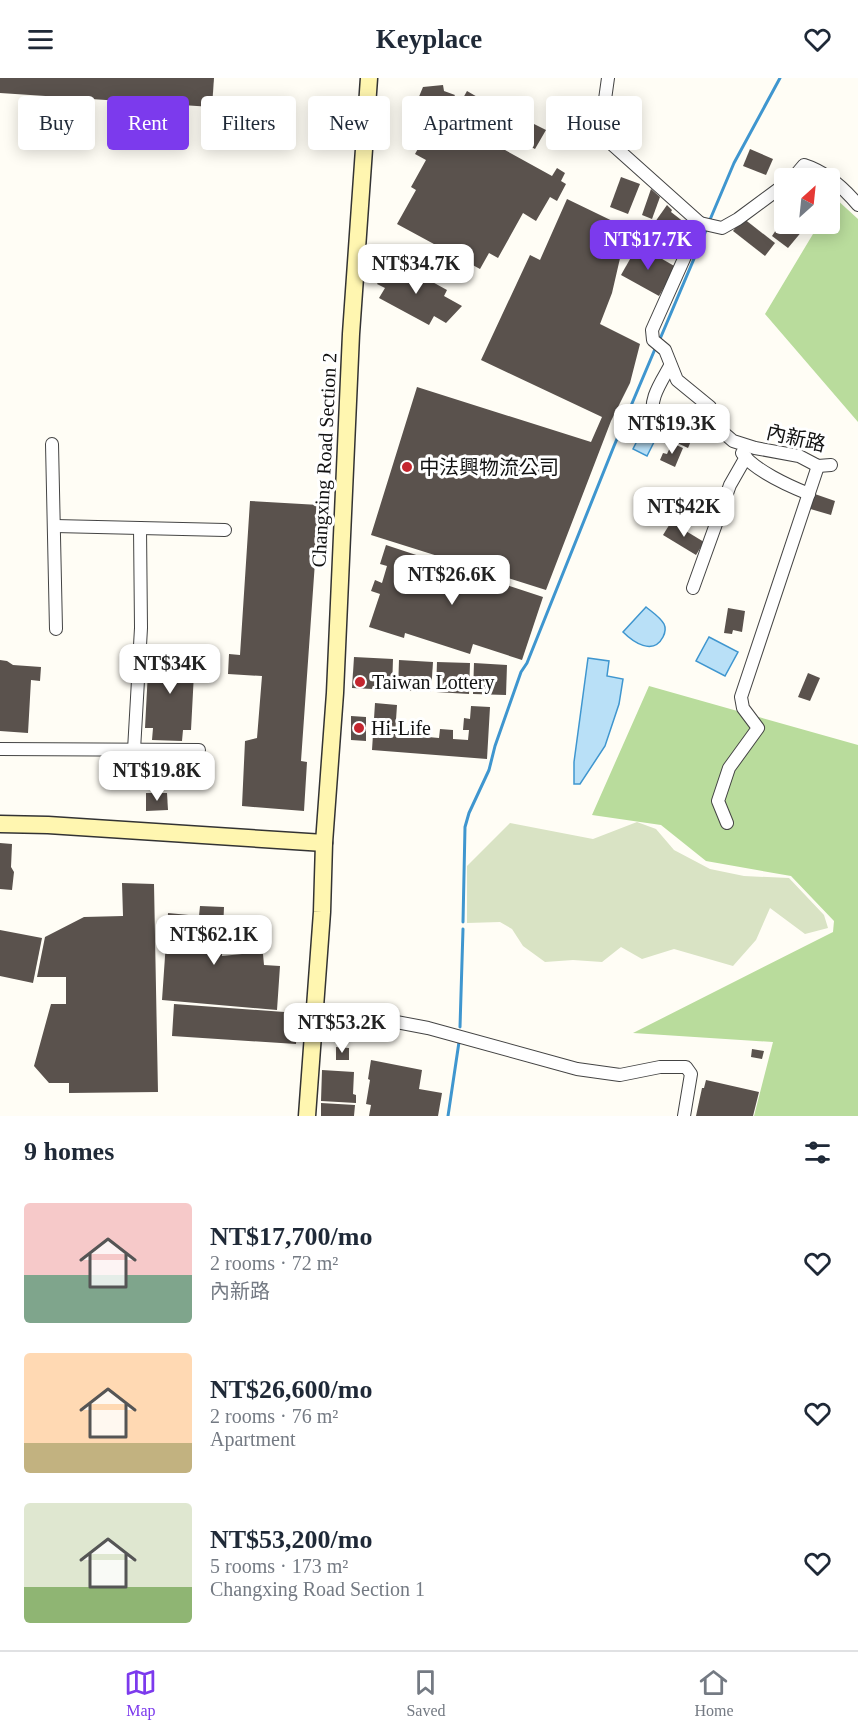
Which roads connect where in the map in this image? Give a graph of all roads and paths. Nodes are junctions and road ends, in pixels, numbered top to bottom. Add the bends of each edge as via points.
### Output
1 (369, 78) edge
2 (608, 78) edge
3 (840, 187) edge
4 (774, 192) edge
5 (858, 205) edge
6 (700, 224) junction
7 (670, 366) junction
8 (676, 433) dead end
9 (739, 443) junction
10 (52, 444) dead end
11 (746, 457) junction
12 (809, 494) junction
13 (55, 526) junction
14 (140, 528) junction
15 (225, 530) dead end
16 (693, 588) dead end
17 (56, 629) dead end
18 (0, 748) edge
19 (134, 750) junction
20 (199, 750) dead end
21 (727, 823) dead end
22 (0, 824) edge
23 (324, 843) junction
24 (360, 1015) dead end
25 (306, 1116) edge
26 (684, 1116) edge

1 - 23 street, Changxing Road Section 2
2 - 6 street via 601,128 605,138
3 - 5 street
4 - 6 street via 722,228
6 - 7 street, 內新路 via 652,330 653,340 665,351
7 - 8 street via 650,409 654,420
7 - 9 street, 內新路 via 677,380 710,407 718,428
9 - 11 street
9 - 12 street, 內新路 via 825,466
10 - 13 street
11 - 12 street
11 - 16 street via 730,485
12 - 21 street via 741,697 743,708 758,728 729,768 718,801
13 - 14 street
13 - 17 street
14 - 15 street
14 - 19 street via 141,628
18 - 19 street
19 - 20 street
22 - 23 street
23 - 25 street, Changxing Road Section 2
24 - 26 street via 428,1028 577,1069 620,1075 660,1066 686,1068 691,1074

